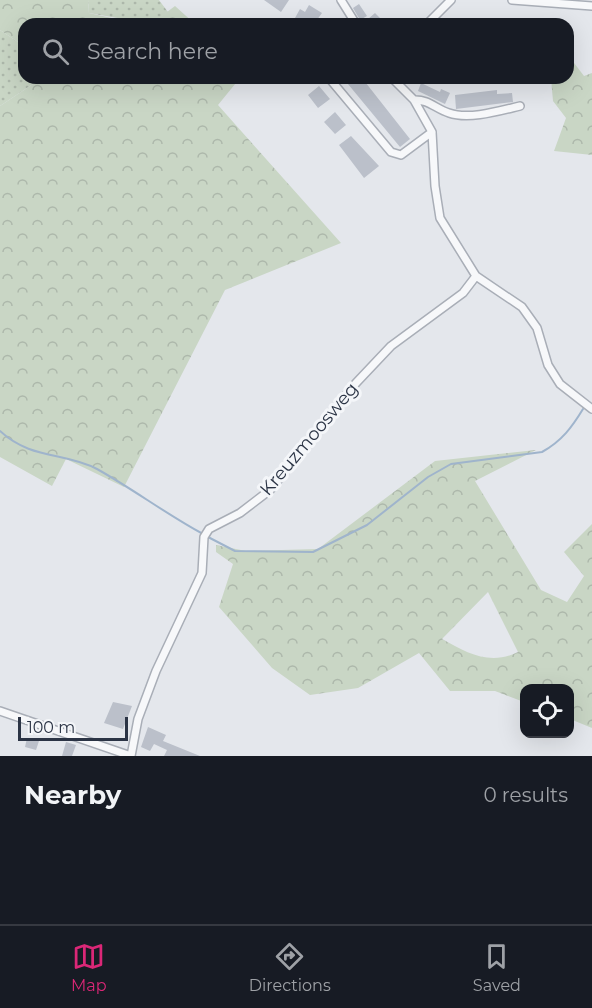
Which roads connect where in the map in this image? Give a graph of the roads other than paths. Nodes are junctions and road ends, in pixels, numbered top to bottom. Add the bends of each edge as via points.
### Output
1 (341, 0) edge
2 (451, 0) edge
3 (512, 0) edge
4 (592, 6) edge
5 (352, 18) edge
6 (433, 18) edge
7 (334, 84) edge
8 (398, 84) edge
9 (414, 100) junction
10 (519, 106) dead end
11 (432, 132) junction
12 (476, 276) junction
13 (592, 409) edge
14 (0, 711) edge
15 (131, 756) edge

1 - 5 street
2 - 6 street
3 - 4 street
7 - 11 street via 391,152 401,155
8 - 9 street
9 - 10 street via 423,100 450,114
9 - 11 street
11 - 12 street via 440,218
12 - 13 street via 522,308 537,328 548,365 560,384
12 - 15 street, Kreuzmoosweg via 463,293 391,346 356,382 270,490 240,513 209,529 204,537 202,573 156,671 138,719
14 - 15 street

